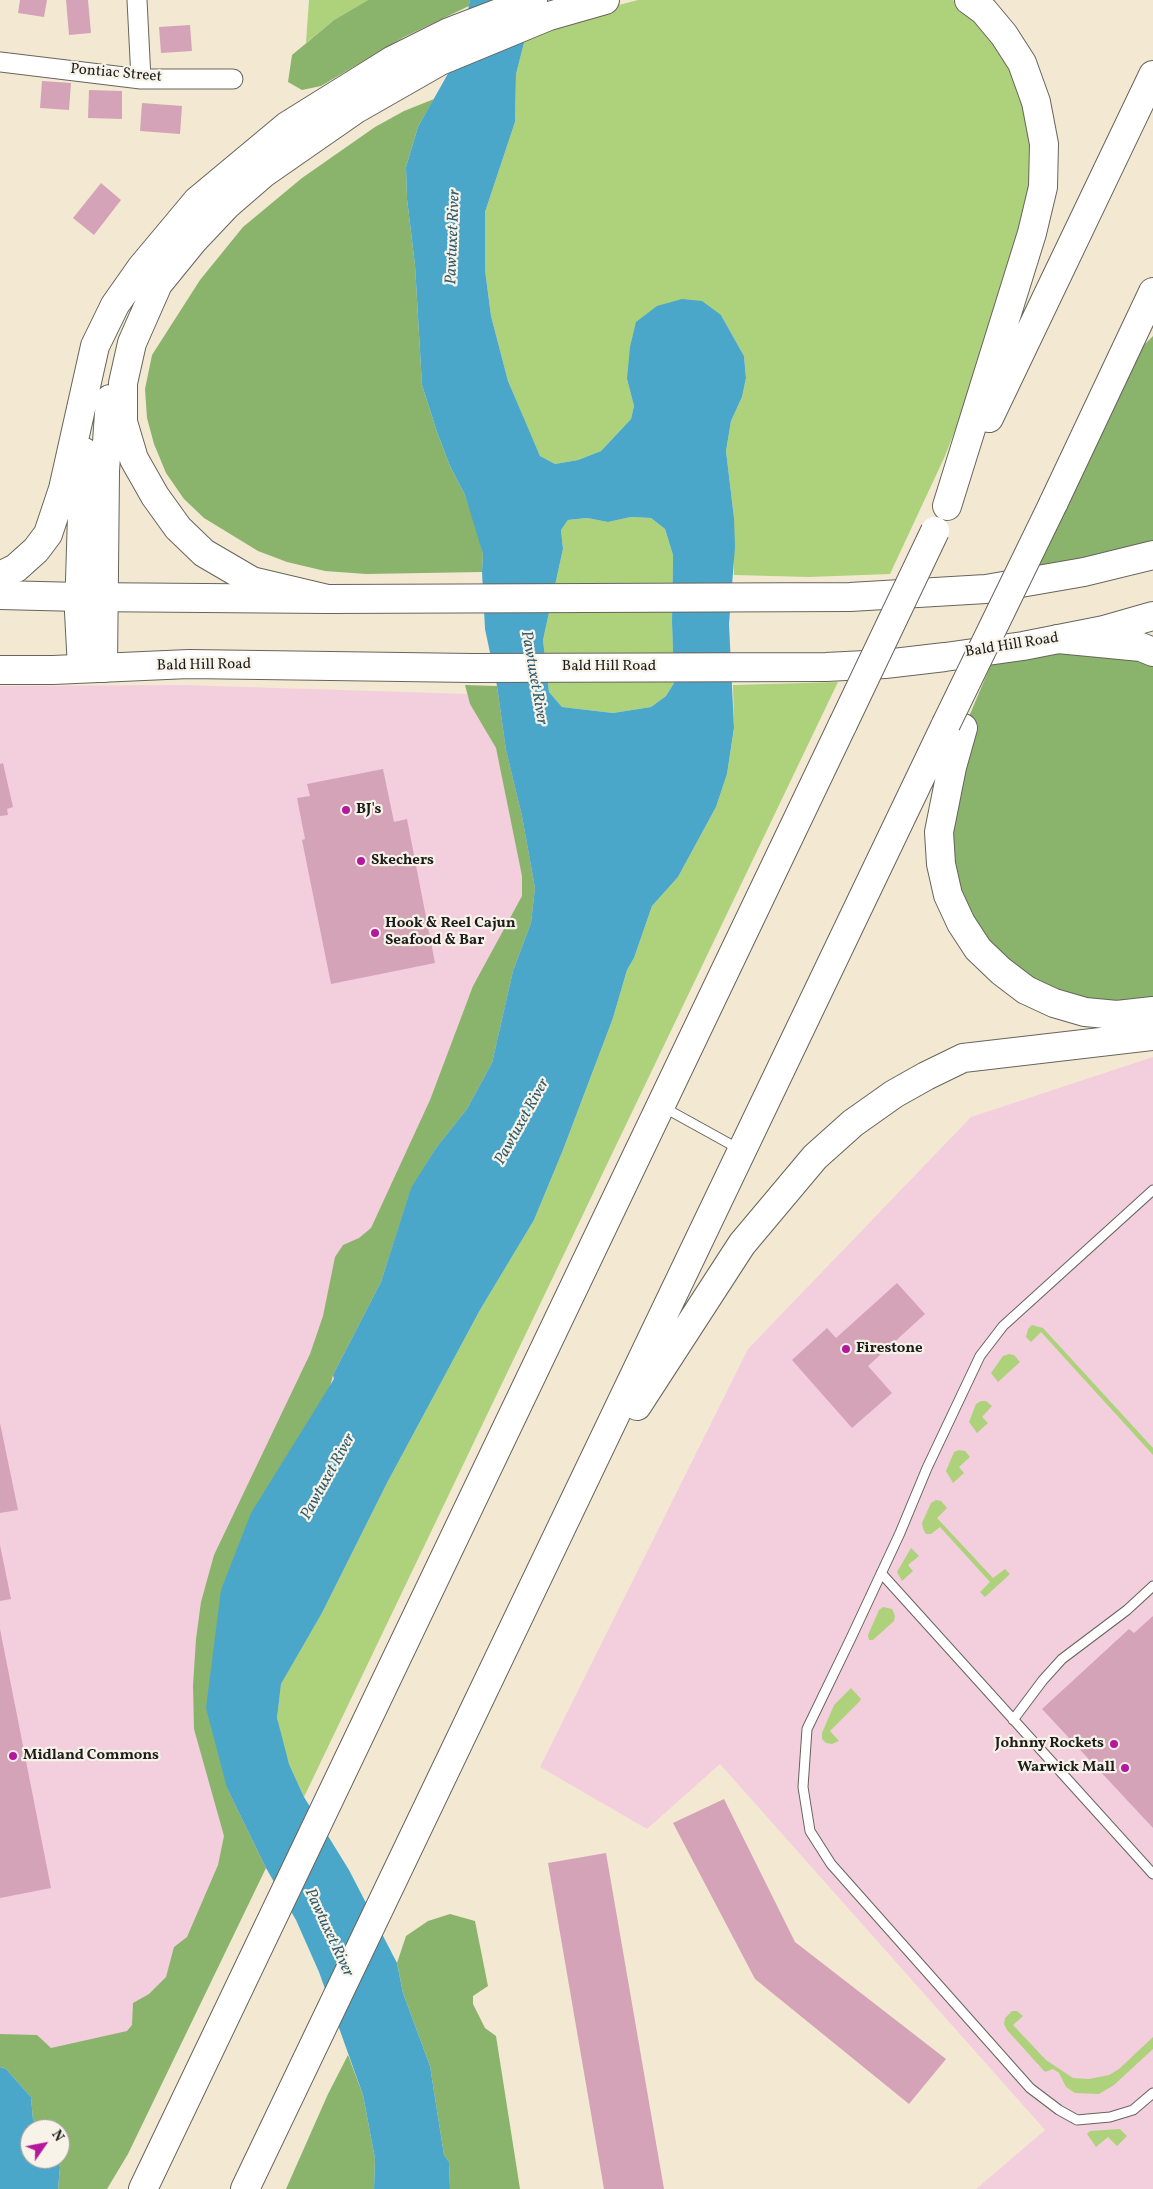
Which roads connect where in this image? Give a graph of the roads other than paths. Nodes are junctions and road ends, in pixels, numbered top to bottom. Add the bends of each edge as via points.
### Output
1 (137, 0) edge
2 (533, 0) edge
3 (968, 0) edge
4 (600, 1) edge
5 (0, 62) edge
6 (1153, 75) edge
7 (141, 79) junction
8 (233, 79) dead end
9 (1153, 292) edge
10 (132, 342) junction
11 (85, 390) junction
12 (947, 506) junction
13 (1153, 556) edge
14 (0, 576) edge
15 (0, 594) edge
16 (92, 598) junction
17 (328, 599) junction
18 (1153, 616) edge
19 (1058, 639) junction
20 (1153, 652) edge
21 (92, 668) junction
22 (0, 670) edge
23 (954, 726) junction
24 (1153, 1011) edge
25 (1153, 1036) edge
26 (660, 1106) junction
27 (742, 1151) junction
28 (1153, 1190) edge
29 (881, 1574) junction
30 (536, 1581) junction
31 (1153, 1586) edge
32 (1014, 1720) junction
33 (1153, 1874) edge
34 (296, 2082) junction
35 (1153, 2093) edge
36 (169, 2135) junction
37 (133, 2189) edge
38 (143, 2189) edge
39 (245, 2189) edge
40 (261, 2189) edge

1 - 7 street
2 - 11 main road via 449,32 393,60 287,126 196,201 114,305 95,346
3 - 12 main road via 984,11 1022,63 1036,102 1044,144 1043,187
4 - 10 main road via 549,16 440,62 324,130 227,205 192,241 158,284
5 - 7 street, Pontiac Street
6 - 12 main road
7 - 8 street, Pontiac Street
9 - 23 main road, bridge via 1053,504 1025,584
10 - 16 main road via 112,384
10 - 17 main road via 124,383 124,422 134,459 178,528 204,553 252,581
11 - 14 main road via 63,489 48,534 16,568
11 - 16 main road
12 - 26 main road, bridge
13 - 17 main road via 986,589 850,597
15 - 16 main road
16 - 17 main road
16 - 21 main road via 80,644
18 - 19 main road, Bald Hill Road
19 - 20 main road via 1141,647
19 - 21 main road, Bald Hill Road via 945,657 826,667 472,668 189,664
21 - 22 main road, Bald Hill Road
23 - 24 main road via 950,774 939,832 941,864 948,895 978,949 1026,990 1054,1003 1084,1012 1117,1015
23 - 27 main road
25 - 30 main road via 963,1058 894,1094 853,1123 814,1157 742,1244 608,1452
26 - 27 lane
26 - 36 main road
27 - 30 main road
28 - 29 lane via 1003,1326 986,1346 973,1368
29 - 32 lane
29 - 35 lane via 807,1729 803,1787 810,1831 830,1864 1030,2088 1077,2120 1110,2117 1134,2110
30 - 34 main road
31 - 32 lane via 1062,1659
32 - 33 lane
34 - 39 main road
34 - 40 main road
36 - 37 main road
36 - 38 main road

